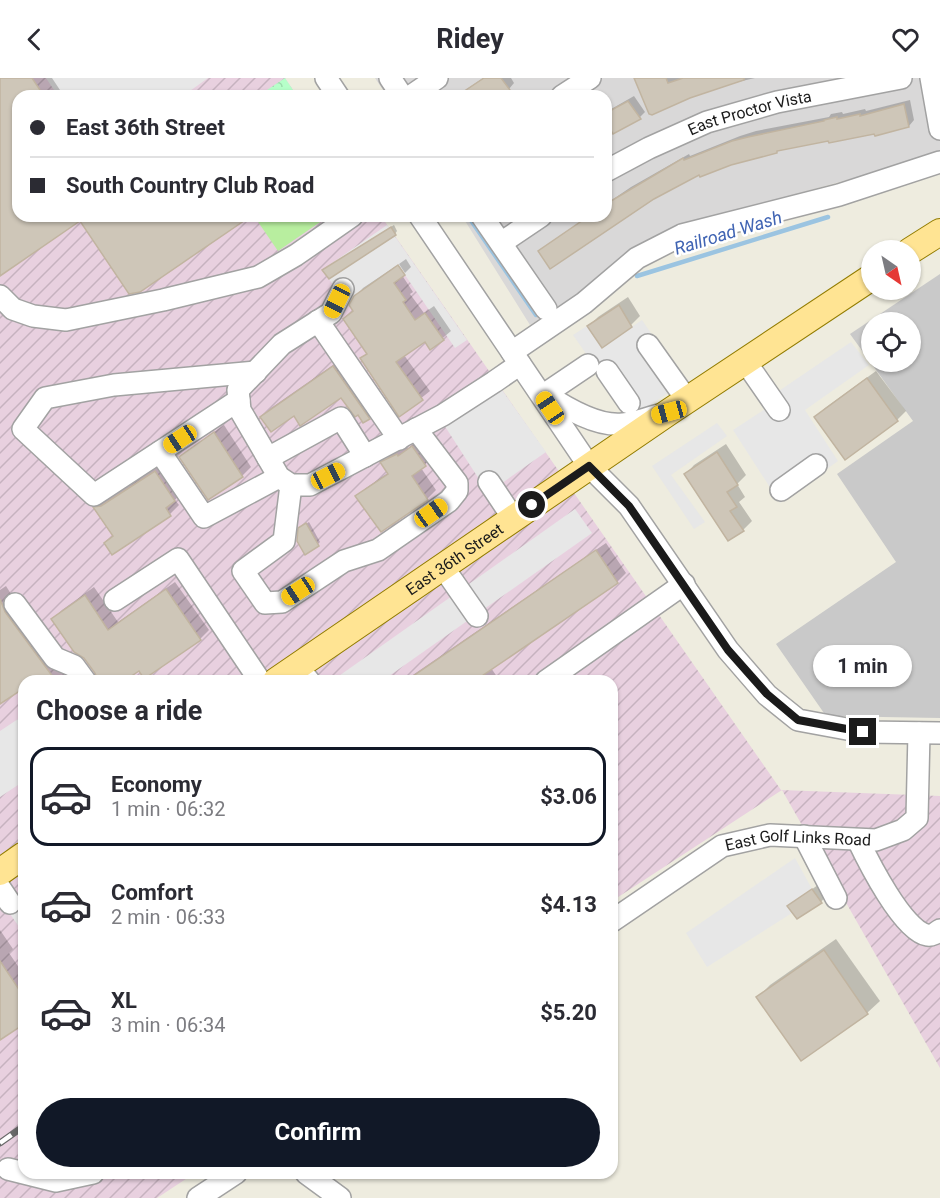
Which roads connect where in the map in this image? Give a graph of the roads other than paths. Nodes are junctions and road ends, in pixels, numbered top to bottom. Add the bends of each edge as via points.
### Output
1 (437, 78) edge
2 (590, 78) edge
3 (901, 78) edge
4 (931, 78) edge
5 (420, 90) edge
6 (571, 90) edge
7 (940, 129) edge
8 (940, 162) edge
9 (612, 168) edge
10 (343, 222) edge
11 (424, 222) edge
12 (486, 222) edge
13 (531, 222) edge
14 (940, 232) edge
15 (501, 243) junction
16 (921, 244) edge
17 (861, 284) edge
18 (343, 289) dead end
19 (0, 296) edge
20 (546, 309) dead end
21 (318, 321) junction
22 (648, 345) dead end
23 (516, 358) junction
24 (745, 361) junction
25 (256, 372) junction
26 (541, 392) junction
27 (239, 400) junction
28 (629, 403) dead end
29 (678, 406) junction
30 (779, 410) dead end
31 (407, 434) junction
32 (160, 452) junction
33 (365, 456) junction
34 (268, 458) junction
35 (816, 465) dead end
36 (589, 466) junction
37 (285, 481) junction
38 (489, 482) dead end
39 (781, 490) dead end
40 (513, 518) junction
41 (443, 567) junction
42 (684, 584) junction
43 (115, 600) dead end
44 (15, 604) dead end
45 (477, 616) dead end
46 (303, 674) edge
47 (81, 675) edge
48 (256, 675) edge
49 (555, 675) edge
50 (918, 733) junction
51 (940, 733) edge
52 (804, 836) junction
53 (858, 840) junction
54 (18, 859) edge
55 (0, 872) edge
56 (836, 898) dead end
57 (618, 917) edge
58 (940, 930) edge
59 (8, 1169) dead end
60 (18, 1172) edge
61 (48, 1179) edge
62 (65, 1179) edge
63 (227, 1179) edge
64 (314, 1179) edge
65 (198, 1198) edge
66 (340, 1198) edge

1 - 5 street
2 - 6 street
3 - 9 street, East Proctor Vista via 777,102 707,122
4 - 7 street
8 - 23 street via 839,195 682,235 637,258
10 - 19 street via 258,278 163,300 66,320 23,313
11 - 23 street
12 - 15 street
13 - 15 street
14 - 16 main road
15 - 20 street
17 - 24 main road, East 36th Street
18 - 21 street via 331,313
21 - 25 street via 282,344
21 - 31 street
22 - 29 street
23 - 26 street
23 - 31 street via 494,382
24 - 29 main road, East 36th Street
24 - 30 street
25 - 27 street via 238,390
25 - 32 street via 114,385 45,398 23,429 94,495
26 - 28 street via 598,368
26 - 29 street via 593,420 621,424
26 - 36 street
27 - 32 street
27 - 34 street via 240,410
29 - 36 main road, East 36th Street
31 - 33 street
31 - 37 street via 457,483 457,491 449,501 378,550 344,561 282,602 265,603 243,572 284,541
32 - 37 street via 204,517
33 - 34 street via 341,418
33 - 37 street via 310,485
34 - 37 street
35 - 39 street
36 - 40 main road, East 36th Street
36 - 42 street via 629,506
38 - 40 street
40 - 41 main road, East 36th Street
41 - 45 street
41 - 46 main road, East 36th Street
42 - 49 street
42 - 50 street via 728,650 767,694 798,720 863,732
43 - 48 street via 178,559
44 - 47 street via 55,658 74,666
50 - 51 street
50 - 53 street, East Golf Links Road via 917,818 903,830 876,840
52 - 53 street, East Golf Links Road
52 - 56 street
52 - 57 street, East Golf Links Road via 770,836 722,846
53 - 58 street via 875,875 916,930 932,935
54 - 55 main road
59 - 60 street
61 - 62 street
63 - 65 street
64 - 66 street

